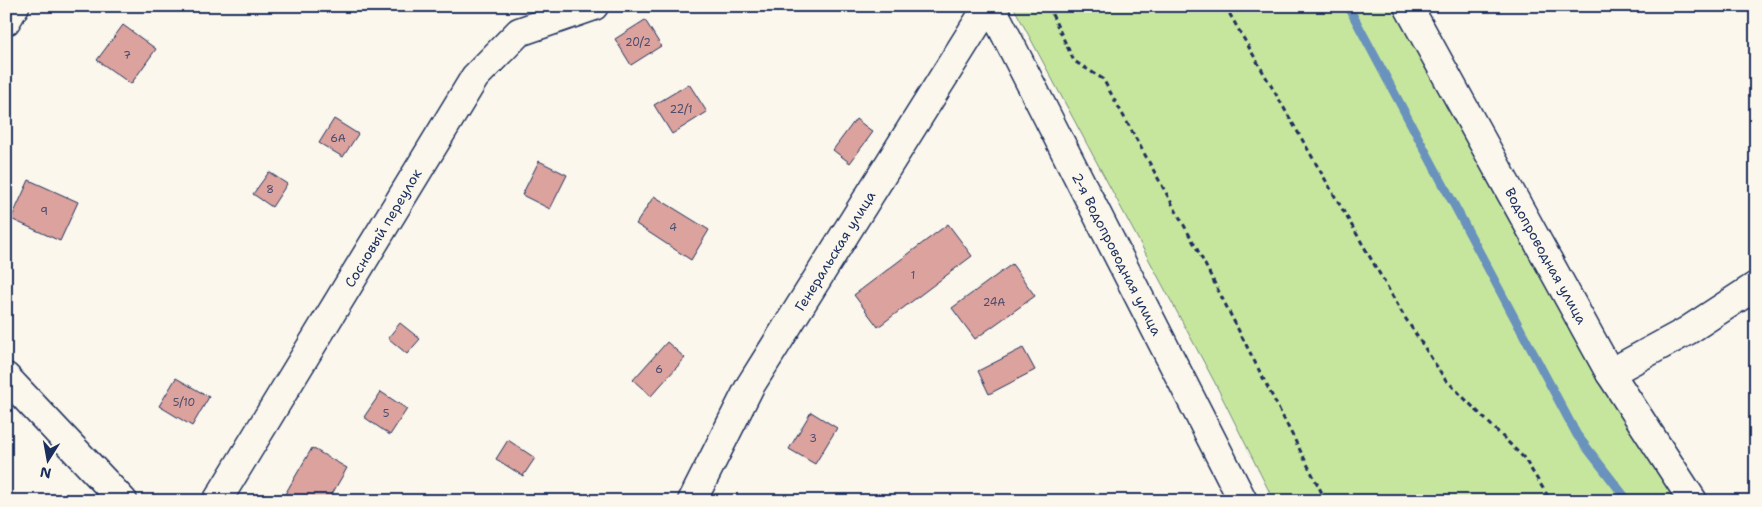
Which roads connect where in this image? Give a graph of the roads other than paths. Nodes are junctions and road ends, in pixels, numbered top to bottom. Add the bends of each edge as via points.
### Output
1 (15, 6) edge
2 (594, 6) edge
3 (989, 6) edge
4 (1408, 6) edge
5 (6, 22) edge
6 (1756, 286) edge
7 (1610, 373) junction
8 (6, 377) edge
9 (123, 501) edge
10 (217, 501) edge
11 (692, 501) edge
12 (1243, 501) edge
13 (1693, 501) edge

1 - 5 street
2 - 10 street, Сосновый переулок via 518,32 475,77
3 - 11 street, Генеральская улица via 750,386
3 - 12 street, 2-я Водопроводная улица
4 - 7 street, Водопроводная улица
6 - 7 street via 1687,331
7 - 13 street, Водопроводная улица
8 - 9 street

